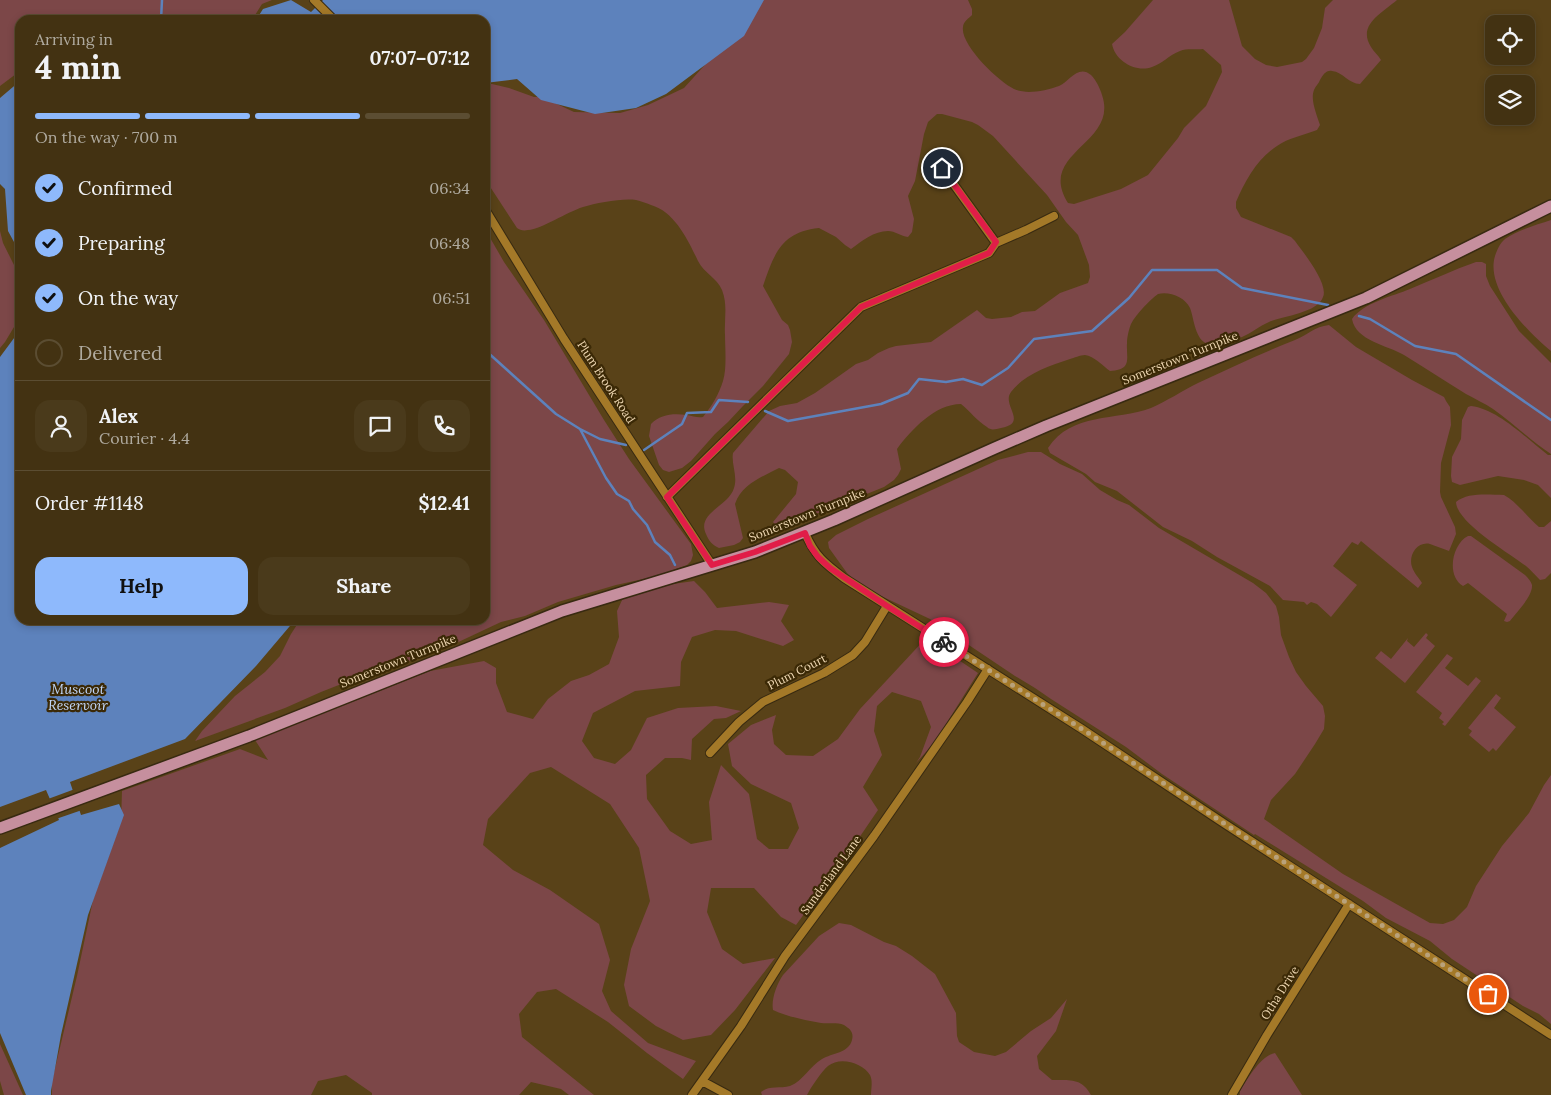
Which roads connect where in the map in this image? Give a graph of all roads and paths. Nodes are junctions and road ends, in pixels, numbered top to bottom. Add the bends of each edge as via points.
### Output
1 (315, 1) edge
2 (329, 15) edge
3 (942, 168) dead end
4 (1551, 206) edge
5 (1054, 216) dead end
6 (490, 217) edge
7 (996, 242) junction
8 (667, 497) junction
9 (805, 533) junction
10 (712, 565) junction
11 (887, 606) junction
12 (988, 670) junction
13 (710, 753) dead end
14 (0, 828) edge
15 (1349, 904) junction
16 (1551, 1035) edge
17 (702, 1081) junction
18 (692, 1095) edge
19 (728, 1095) edge
20 (1232, 1095) edge

1 - 2 street
3 - 7 street
4 - 9 main road, Somerstown Turnpike via 1366,298 1004,444
5 - 7 street
6 - 8 street, Plum Brook Road via 564,339
7 - 8 street via 989,253 861,307
8 - 10 street, Plum Brook Road
9 - 10 main road, Somerstown Turnpike
9 - 11 street via 818,557
10 - 14 main road, Somerstown Turnpike via 562,611 249,736
11 - 12 street
11 - 13 street, Plum Court via 853,655 824,673 763,702
12 - 15 street
12 - 17 street, Sunderland Lane via 874,836 785,956
15 - 16 street
15 - 20 street, Otha Drive
17 - 18 street, Sunderland Lane
17 - 19 street

